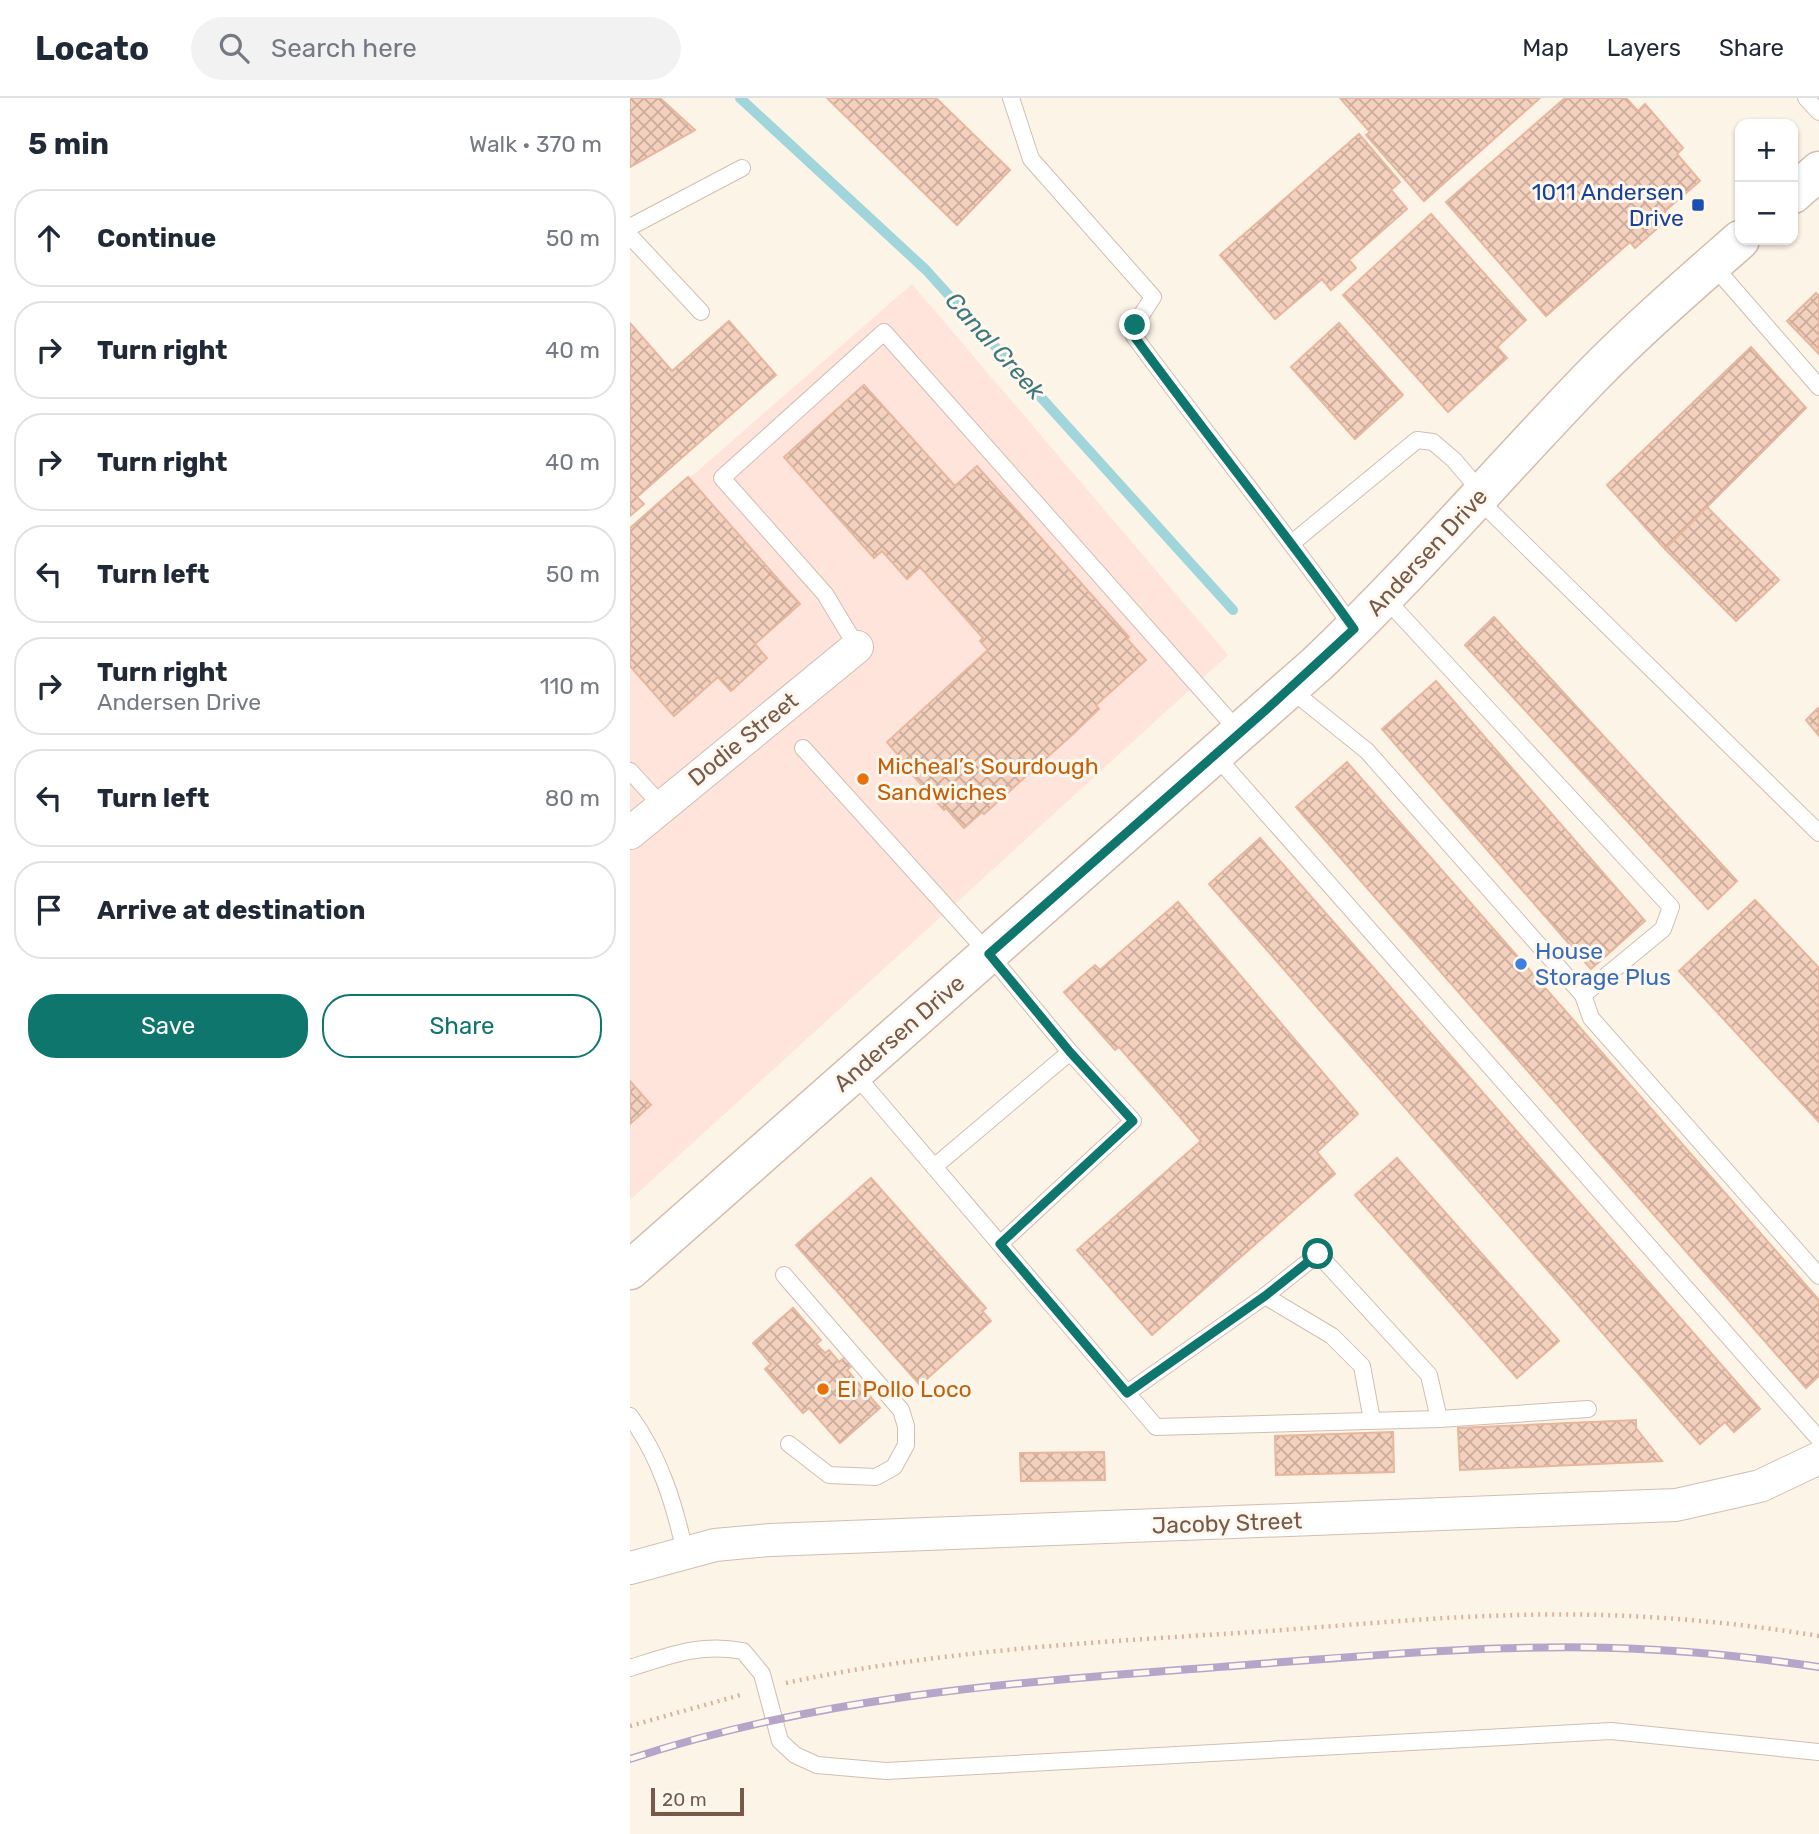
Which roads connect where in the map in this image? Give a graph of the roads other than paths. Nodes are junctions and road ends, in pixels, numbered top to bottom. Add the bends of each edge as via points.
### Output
1 (1012, 98) edge
2 (1806, 98) edge
3 (1819, 112) edge
4 (742, 168) dead end
5 (1819, 170) edge
6 (1798, 189) edge
7 (630, 227) edge
8 (630, 236) edge
9 (1735, 244) edge
10 (1712, 264) junction
11 (701, 312) dead end
12 (1819, 387) edge
13 (1480, 496) junction
14 (1292, 543) junction
15 (1384, 597) junction
16 (1354, 629) junction
17 (857, 646) joint
18 (1290, 688) junction
19 (1228, 744) junction
20 (803, 748) dead end
21 (630, 771) edge
22 (662, 806) junction
23 (630, 833) edge
24 (1819, 833) edge
25 (989, 954) junction
26 (1583, 995) junction
27 (1070, 1052) junction
28 (854, 1073) junction
29 (934, 1167) junction
30 (1000, 1244) junction
31 (630, 1270) edge
32 (784, 1275) dead end
33 (1819, 1276) edge
34 (1265, 1296) junction
35 (1127, 1393) junction
36 (1588, 1409) dead end
37 (630, 1416) edge
38 (1439, 1419) junction
39 (1372, 1420) junction
40 (1819, 1439) edge
41 (789, 1444) dead end
42 (1819, 1458) edge
43 (685, 1552) junction
44 (630, 1568) edge
45 (630, 1668) edge
46 (1819, 1752) edge

1 - 14 lane via 1031,159 1153,297 1135,325 1134,336
2 - 3 lane
4 - 7 lane
5 - 6 main road
8 - 11 lane
9 - 10 main road, Andersen Drive
10 - 12 lane
10 - 13 main road, Andersen Drive via 1594,374
13 - 14 lane via 1454,460 1433,442 1417,440
13 - 15 main road, Andersen Drive
13 - 24 lane
14 - 16 lane
15 - 16 main road, Andersen Drive
15 - 26 lane via 1671,907 1662,929
16 - 18 main road, Andersen Drive
17 - 19 lane via 825,594 722,478 884,332
17 - 22 street, Dodie Street
18 - 19 main road, Andersen Drive
18 - 26 lane via 1367,751
19 - 25 main road, Andersen Drive
19 - 40 lane
20 - 25 lane
21 - 22 lane
22 - 23 street, Dodie Street
25 - 27 lane
25 - 28 main road, Andersen Drive
26 - 33 lane via 1591,1018
27 - 29 lane
27 - 30 lane via 1133,1121
28 - 29 lane
28 - 31 main road, Andersen Drive
29 - 30 lane
30 - 35 lane
32 - 41 lane via 901,1410 906,1426 906,1445 894,1467 876,1477 829,1475
34 - 35 lane
34 - 38 lane via 1318,1254 1429,1375
34 - 39 lane via 1332,1336 1362,1366
35 - 39 lane via 1156,1427
36 - 38 lane
37 - 43 lane via 653,1451 673,1500
38 - 39 lane
42 - 43 street, Jacoby Street via 1760,1486 1676,1505 770,1540
43 - 44 street, Jacoby Street
45 - 46 lane via 687,1650 720,1647 743,1651 762,1674 780,1741 795,1755 817,1765 886,1771 1611,1731

